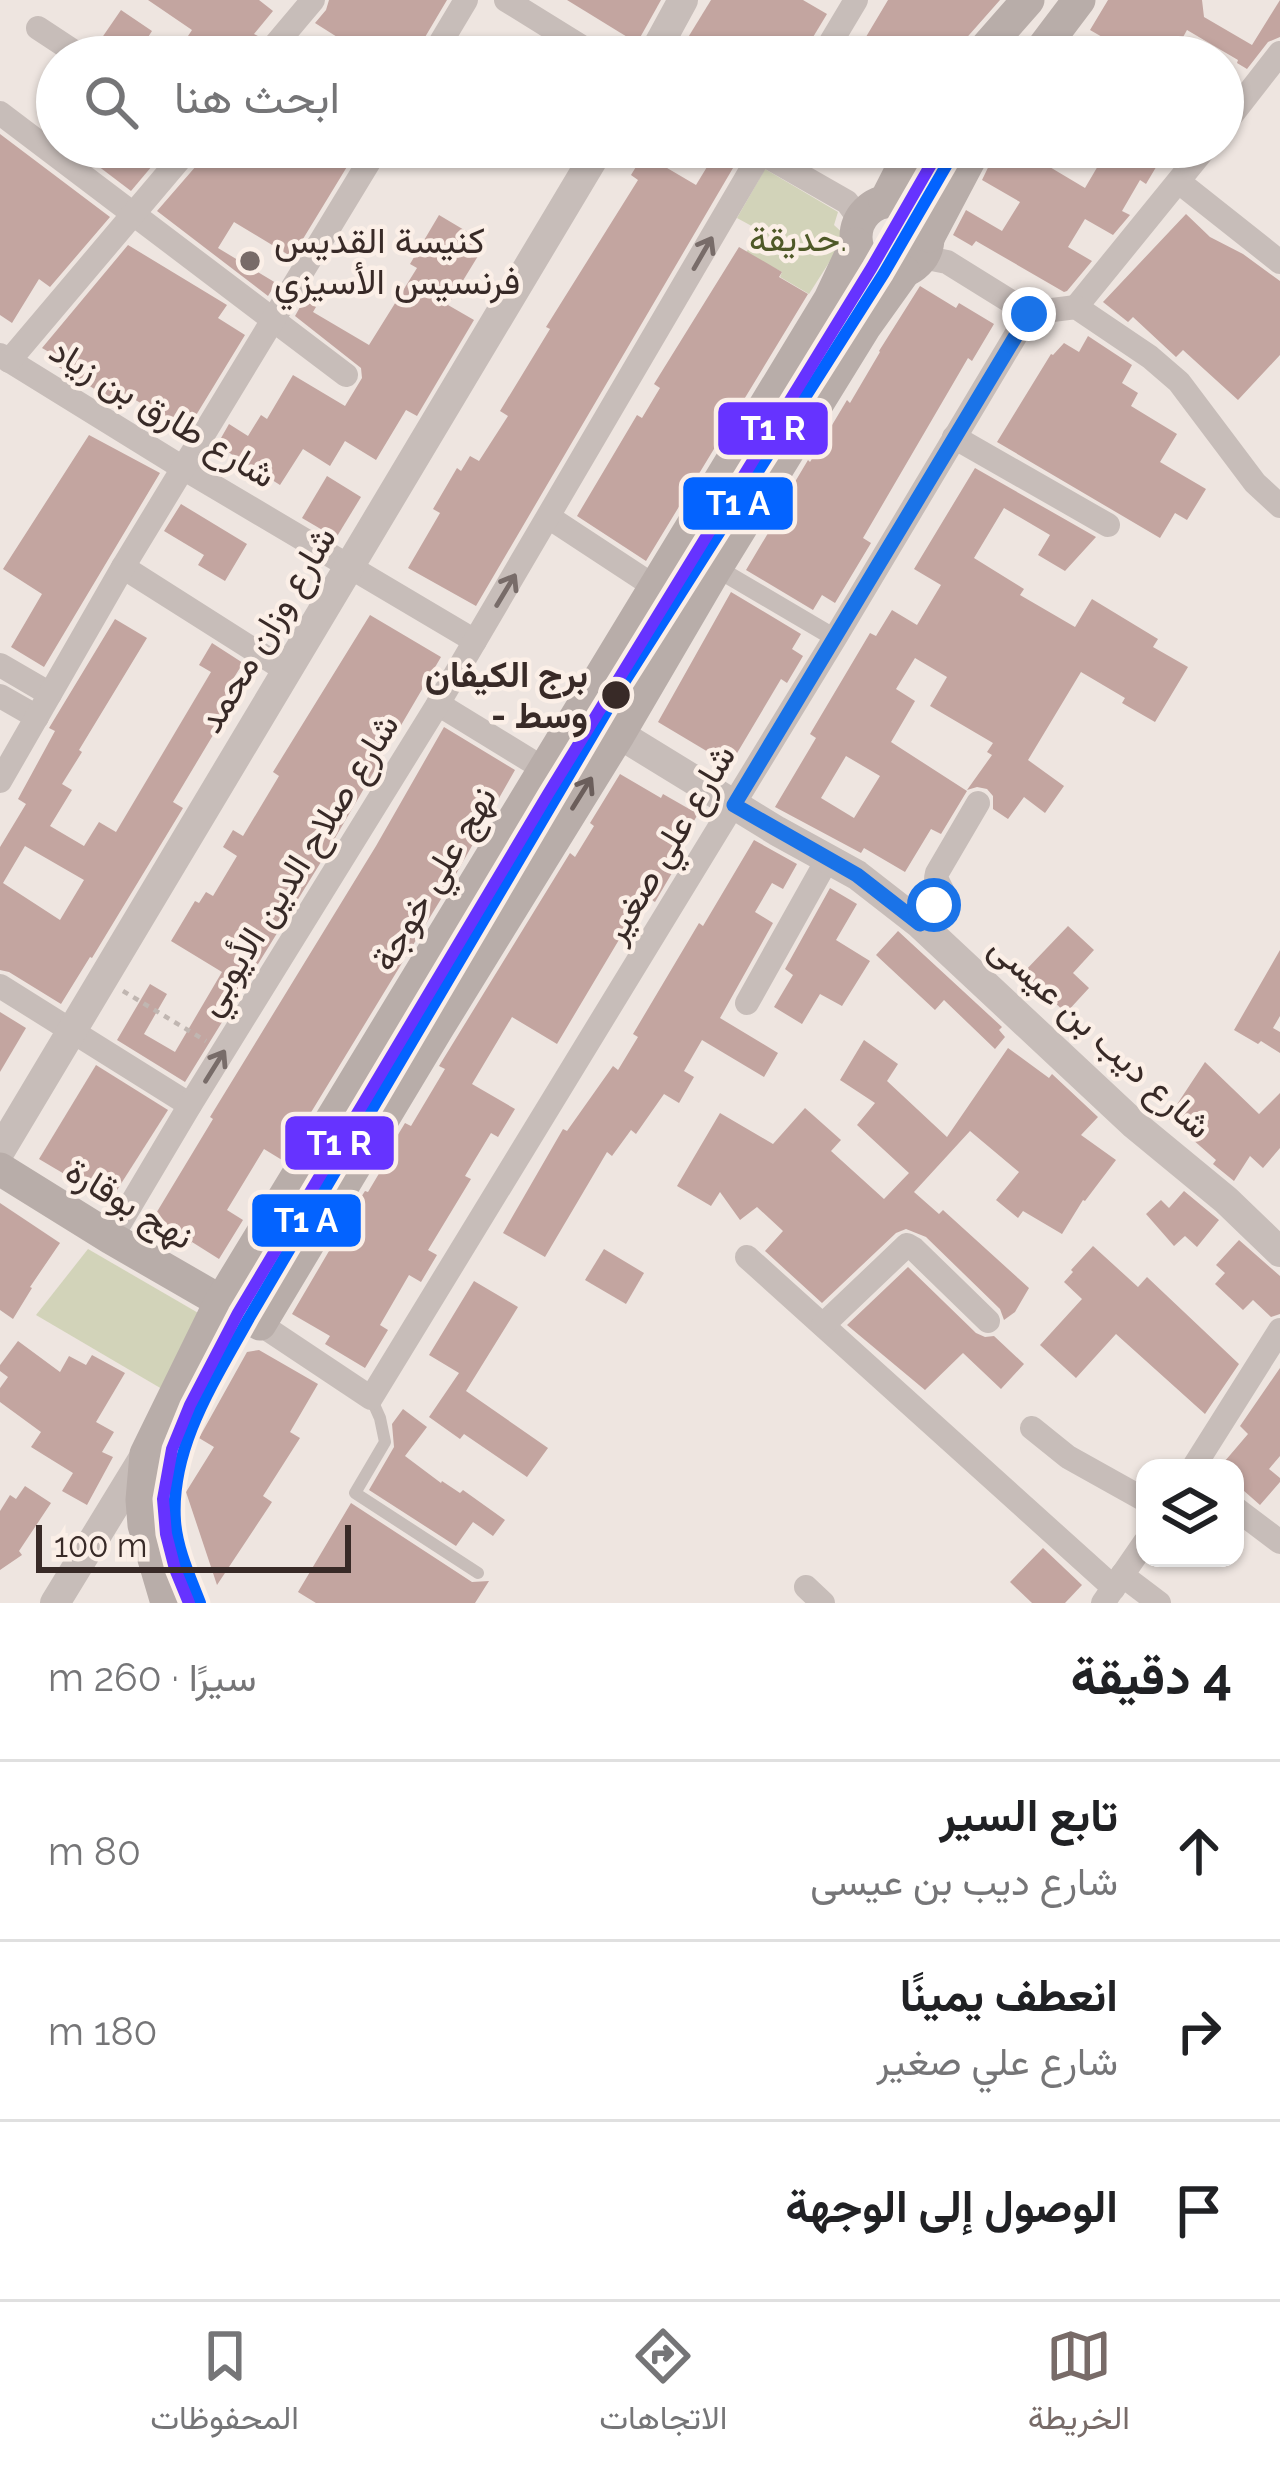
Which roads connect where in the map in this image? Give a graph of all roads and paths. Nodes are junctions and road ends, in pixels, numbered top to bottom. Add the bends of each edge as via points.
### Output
1 (313, 0) edge
2 (466, 0) edge
3 (506, 0) edge
4 (682, 0) edge
5 (856, 0) edge
6 (1028, 0) edge
7 (1079, 0) edge
8 (38, 28) dead end
9 (50, 36) edge
10 (283, 36) edge
11 (445, 36) edge
12 (564, 36) edge
13 (663, 36) edge
14 (835, 36) edge
15 (996, 36) edge
16 (1052, 36) edge
17 (1280, 53) edge
18 (1244, 99) edge
19 (0, 113) edge
20 (36, 141) edge
21 (71, 168) edge
22 (172, 168) edge
23 (365, 168) edge
24 (586, 168) edge
25 (750, 168) edge
26 (790, 168) edge
27 (900, 168) edge
28 (965, 168) edge
29 (1190, 168) edge
30 (1179, 182) junction
31 (132, 215) junction
32 (867, 222) junction
33 (918, 255) junction
34 (1280, 262) edge
35 (1076, 307) junction
36 (1029, 314) junction
37 (272, 322) junction
38 (5, 358) edge
39 (346, 375) dead end
40 (955, 437) junction
41 (183, 468) junction
42 (1280, 506) edge
43 (550, 518) junction
44 (1108, 525) dead end
45 (349, 566) junction
46 (123, 567) junction
47 (716, 568) junction
48 (655, 587) junction
49 (835, 638) junction
50 (475, 641) junction
51 (0, 665) edge
52 (287, 671) junction
53 (50, 694) junction
54 (0, 696) edge
55 (438, 704) junction
56 (37, 717) junction
57 (619, 734) junction
58 (544, 769) junction
59 (0, 781) edge
60 (978, 803) dead end
61 (734, 805) junction
62 (827, 860) junction
63 (920, 924) junction
64 (103, 979) junction
65 (0, 986) edge
66 (747, 1004) dead end
67 (73, 1029) junction
68 (224, 1052) junction
69 (190, 1106) junction
70 (0, 1151) edge
71 (0, 1169) edge
72 (111, 1238) junction
73 (1280, 1252) edge
74 (747, 1257) dead end
75 (220, 1303) junction
76 (988, 1321) dead end
77 (260, 1324) junction
78 (823, 1325) junction
79 (1277, 1340) edge
80 (371, 1398) junction
81 (1032, 1428) dead end
82 (146, 1454) junction
83 (1199, 1459) edge
84 (1136, 1495) edge
85 (1244, 1515) edge
86 (1280, 1542) edge
87 (1136, 1555) edge
88 (478, 1573) dead end
89 (1113, 1589) edge
90 (55, 1603) edge
91 (167, 1603) edge
92 (1159, 1603) edge

1 - 10 street
2 - 11 street
3 - 12 street
4 - 13 street
5 - 14 street
6 - 15 main road
7 - 16 main road
8 - 9 street
17 - 18 street
19 - 20 street
21 - 31 street
22 - 31 street
23 - 37 street
24 - 45 street, شارع وزان محمد
43 -> 25 street, شارع صلاح الدين الأيوبي
26 - 32 street
27 - 32 main road, نهج علي خوجة
28 - 33 main road
29 - 30 street
30 - 34 street
30 - 35 street
31 - 37 street
31 - 38 street
32 - 33 main road via 861,255 869,266 884,272
32 - 33 main road via 901,201 912,206 921,214
32 - 48 main road, نهج علي خوجة via 830,298
33 - 36 street via 947,262
33 - 47 main road via 863,328
35 - 36 street
35 - 42 street via 1179,382
36 - 40 street, شارع علي صغير
37 - 39 street
37 - 41 street
38 - 41 street, شارع طارق بن زياد
40 - 44 street
40 - 49 street, شارع علي صغير
41 - 45 street, شارع طارق بن زياد
41 - 46 street
43 - 48 street
50 -> 43 street, شارع صلاح الدين الأيوبي
45 - 50 street, شارع طارق بن زياد
45 - 52 street, شارع وزان محمد
46 - 52 street
46 - 53 street
47 - 49 street
47 - 57 main road
48 - 58 main road, نهج علي خوجة
49 - 61 street, شارع علي صغير
50 - 55 street, شارع صلاح الدين الأيوبي
51 - 53 street
52 - 64 street, شارع وزان محمد
53 - 56 street
54 - 56 street
55 - 58 street
55 - 68 street, شارع صلاح الدين الأيوبي
56 - 59 street
57 - 61 street, شارع ديب بن عيسى
77 -> 57 main road
58 - 75 main road, نهج علي خوجة
60 - 63 street via 937,872 942,890
61 - 62 street, شارع ديب بن عيسى
61 - 80 street, شارع علي صغير
62 - 63 street, شارع ديب بن عيسى
62 - 66 street
63 - 73 street, شارع ديب بن عيسى
64 - 67 street, شارع وزان محمد
64 - 68 path
65 - 67 street
67 - 69 street
67 - 70 street, شارع وزان محمد
69 -> 68 street, شارع صلاح الدين الأيوبي
69 - 72 street, شارع صلاح الدين الأيوبي
71 - 72 main road, نهج بوقارة
72 - 75 main road, نهج بوقارة
74 - 78 street
75 - 77 main road, نهج بوقارة
75 - 82 main road, نهج علي خوجة
76 - 78 street via 907,1245
77 - 80 street
78 - 89 street
79 - 83 street
80 - 88 lane via 385,1442 355,1493
81 - 84 street
82 - 90 street
82 - 91 main road via 144,1525
85 - 86 street
87 - 89 street
89 - 92 street

